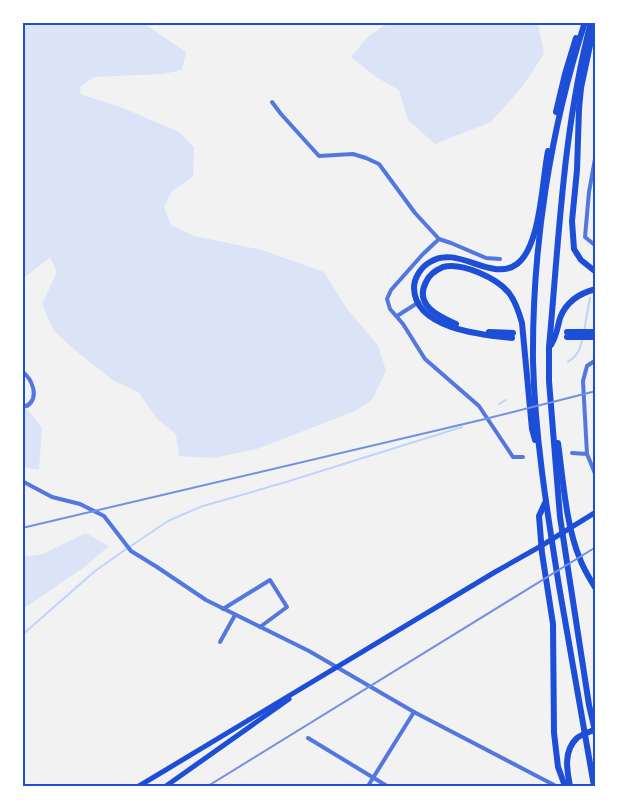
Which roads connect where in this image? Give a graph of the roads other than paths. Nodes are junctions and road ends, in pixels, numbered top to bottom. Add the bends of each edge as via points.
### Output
1 (588, 23) edge
2 (272, 102) dead end
3 (596, 153) edge
4 (439, 239) junction
5 (596, 246) edge
6 (500, 259) dead end
7 (596, 272) edge
8 (596, 288) edge
9 (421, 302) junction
10 (397, 316) junction
11 (596, 332) edge
12 (512, 336) dead end
13 (596, 337) edge
14 (549, 347) junction
15 (596, 360) edge
16 (22, 370) edge
17 (549, 381) junction
18 (22, 405) edge
19 (539, 452) junction
20 (572, 453) dead end
21 (587, 454) junction
22 (523, 457) dead end
23 (596, 476) edge
24 (22, 481) edge
25 (545, 502) junction
26 (596, 512) edge
27 (596, 589) edge
28 (223, 609) junction
29 (235, 615) junction
30 (260, 627) junction
31 (220, 642) dead end
32 (336, 668) junction
33 (292, 695) junction
34 (414, 712) junction
35 (596, 729) edge
36 (596, 735) edge
37 (308, 738) dead end
38 (373, 778) junction
39 (139, 786) edge
40 (166, 786) edge
41 (368, 786) edge
42 (387, 786) edge
43 (556, 786) edge
44 (568, 786) edge
45 (594, 786) edge

1 - 7 highway via 572,221 574,249
1 - 9 highway via 579,29 570,57 527,253 517,264 494,269 451,257 435,259 423,267 414,284
1 - 14 highway via 568,138
1 - 19 highway via 552,146 538,244 533,362
2 - 4 street via 319,156 352,154 379,164
3 - 5 street via 585,237
4 - 6 street via 486,258
4 - 10 street via 391,290 387,299
8 - 14 highway via 572,300
9 - 10 street
9 - 12 highway via 459,326
9 - 19 highway via 428,278 436,270 452,266 479,273 511,295 522,323 532,429
10 - 22 street via 425,359 479,406 513,457
11 - 13 highway via 567,335
14 - 17 highway
15 - 21 street via 587,366 582,381
16 - 18 street via 29,376 34,393 31,403
17 - 27 highway via 568,513 580,559
17 - 36 highway via 560,517
19 - 25 highway
20 - 21 street
21 - 23 street
24 - 28 street via 104,516 130,550
25 - 44 highway via 539,516 553,624 554,733 558,767
25 - 45 highway
26 - 32 main road
28 - 29 street
28 - 30 street via 270,580 287,607
29 - 30 street
29 - 31 street
30 - 32 street
32 - 33 main road
32 - 34 street
33 - 39 main road
33 - 40 main road
34 - 38 street
34 - 43 street
35 - 44 highway via 577,739 570,748 566,762
37 - 38 street
38 - 41 street
38 - 42 street

